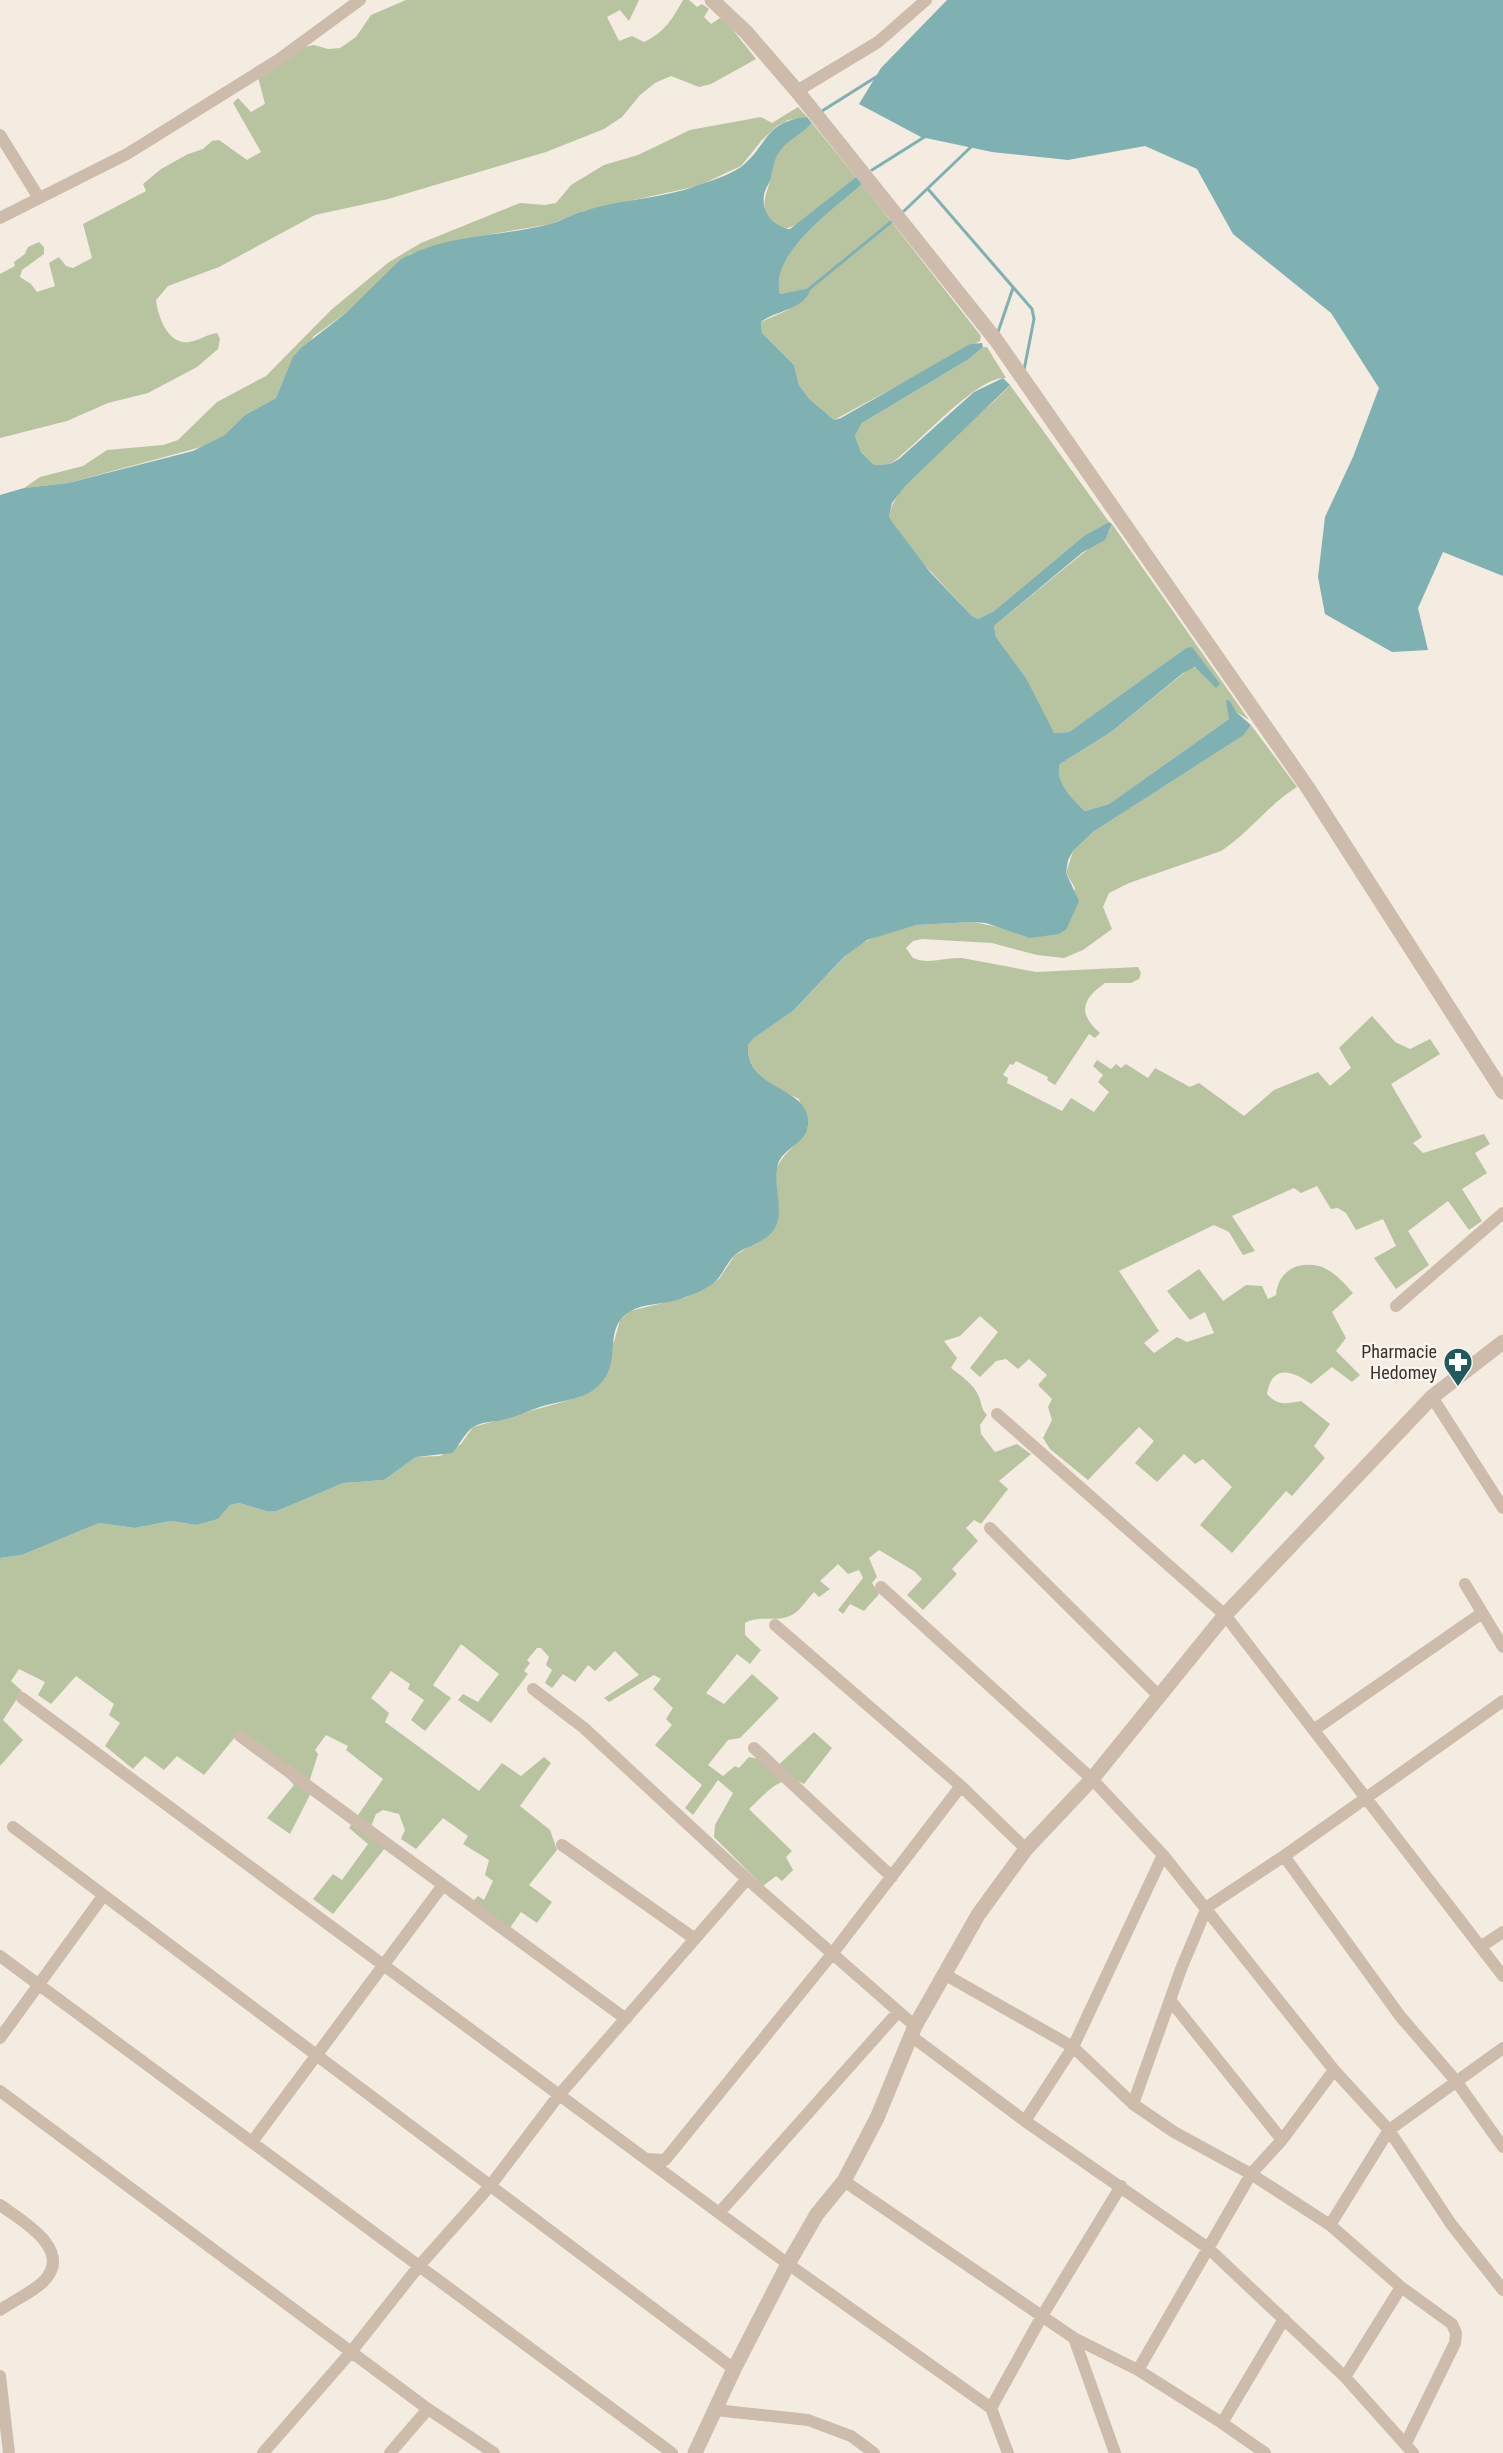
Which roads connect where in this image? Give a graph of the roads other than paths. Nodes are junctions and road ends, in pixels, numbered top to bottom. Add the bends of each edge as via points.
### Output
1 (360, 0) edge
2 (711, 0) edge
3 (926, 0) edge
4 (797, 91) junction
5 (0, 135) edge
6 (39, 198) junction
7 (0, 218) edge
8 (1503, 1092) edge
9 (1503, 1213) edge
10 (1396, 1306) dead end
11 (1503, 1343) edge
12 (1432, 1397) junction
13 (997, 1414) dead end
14 (1503, 1508) edge
15 (990, 1528) dead end
16 (1465, 1584) dead end
17 (881, 1587) dead end
18 (1482, 1613) junction
19 (1225, 1616) junction
20 (775, 1625) dead end
21 (1503, 1647) edge
22 (533, 1689) dead end
23 (1160, 1697) junction
24 (22, 1698) dead end
25 (1503, 1701) edge
26 (1315, 1729) junction
27 (240, 1736) dead end
28 (754, 1748) dead end
29 (1092, 1779) junction
30 (961, 1786) junction
31 (1365, 1798) junction
32 (13, 1827) dead end
33 (562, 1845) dead end
34 (1026, 1849) junction
35 (1163, 1855) junction
36 (1284, 1856) junction
37 (892, 1877) junction
38 (747, 1879) junction
39 (443, 1885) junction
40 (103, 1896) junction
41 (1207, 1907) junction
42 (1503, 1932) edge
43 (695, 1939) junction
44 (1482, 1946) junction
45 (832, 1954) junction
46 (0, 1956) edge
47 (383, 1965) junction
48 (944, 1974) junction
49 (1503, 1976) edge
50 (39, 1985) junction
51 (1170, 2000) junction
52 (898, 2012) junction
53 (626, 2019) junction
54 (913, 2031) junction
55 (0, 2038) edge
56 (1073, 2047) junction
57 (1503, 2048) edge
58 (316, 2055) junction
59 (1334, 2070) junction
60 (1456, 2081) junction
61 (0, 2091) edge
62 (559, 2095) junction
63 (1133, 2104) junction
64 (1025, 2121) junction
65 (1389, 2130) junction
66 (1282, 2140) junction
67 (252, 2142) junction
68 (1503, 2147) edge
69 (645, 2159) junction
70 (1251, 2174) junction
71 (844, 2181) junction
72 (490, 2186) junction
73 (1121, 2186) junction
74 (0, 2205) edge
75 (719, 2213) junction
76 (1330, 2225) junction
77 (1208, 2248) junction
78 (788, 2264) junction
79 (419, 2266) junction
80 (1401, 2287) junction
81 (1503, 2290) edge
82 (0, 2310) edge
83 (1042, 2316) junction
84 (1284, 2319) junction
85 (1074, 2338) junction
86 (351, 2352) junction
87 (734, 2369) junction
88 (1138, 2370) junction
89 (0, 2376) edge
90 (1345, 2377) junction
91 (992, 2408) junction
92 (428, 2409) junction
93 (715, 2410) junction
94 (1222, 2422) junction
95 (1409, 2448) edge
96 (489, 2452) edge
97 (9, 2453) edge
98 (263, 2453) edge
99 (390, 2453) edge
100 (672, 2453) edge
101 (695, 2453) edge
102 (874, 2453) edge
103 (1008, 2453) edge
104 (1115, 2453) edge
105 (1265, 2453) edge

1 - 6 street via 278,60 127,154
2 - 4 street via 746,32
3 - 4 street via 878,42
4 - 8 street via 996,340 1308,788
5 - 6 street
6 - 7 street
9 - 10 street
11 - 12 street
12 - 14 street
12 - 19 street
13 - 19 street
15 - 23 street
16 - 18 street
17 - 29 street
18 - 21 street
18 - 26 street
19 - 23 street
19 - 26 street
20 - 30 street
22 - 38 street via 584,1728
23 - 29 street
24 - 47 street
25 - 31 street
26 - 31 street
27 - 39 street
28 - 37 street
29 - 34 street
29 - 35 street
30 - 34 street
30 - 37 street
31 - 36 street
31 - 44 street
32 - 40 street
33 - 43 street
34 - 48 street via 978,1915
35 - 41 street
35 - 56 street
36 - 41 street
36 - 60 street via 1400,2016
37 - 45 street
38 - 43 street
38 - 45 street
39 - 47 street
39 - 53 street
40 - 50 street
40 - 58 street
41 - 51 street
41 - 59 street
42 - 44 street
43 - 53 street
44 - 49 street
45 - 52 street
45 - 69 street via 665,2160
46 - 50 street
47 - 58 street
47 - 62 street
48 - 54 street
48 - 56 street
50 - 55 street
50 - 67 street
51 - 63 street
51 - 66 street
52 - 54 street
52 - 75 street
53 - 62 street
54 - 64 street
54 - 71 street via 877,2118
56 - 63 street
56 - 64 street
57 - 60 street
58 - 67 street
58 - 72 street
59 - 65 street
59 - 66 street
60 - 65 street
60 - 68 street
61 - 86 street
62 - 69 street
62 - 72 street
63 - 70 street via 1174,2132
64 - 73 street
65 - 76 street
65 - 81 street via 1451,2224
66 - 70 street
67 - 79 street
69 - 75 street
70 - 76 street
70 - 77 street
71 - 78 street via 818,2214
71 - 83 street
72 - 79 street
72 - 87 street
73 - 77 street
73 - 83 street
74 - 82 street via 43,2236 51,2258 44,2281
75 - 78 street
76 - 80 street
77 - 84 street
77 - 88 street
78 - 87 street
78 - 91 street
79 - 86 street
79 - 100 street
80 - 90 street
80 - 95 street via 1443,2316 1456,2333
83 - 85 street
83 - 91 street
84 - 90 street
84 - 94 street
85 - 88 street
85 - 104 street
86 - 92 street
86 - 98 street
87 - 93 street
88 - 94 street
89 - 97 street
90 - 95 street
91 - 103 street
92 - 96 street
92 - 99 street
93 - 101 street
93 - 102 street via 808,2420 851,2436
94 - 105 street

